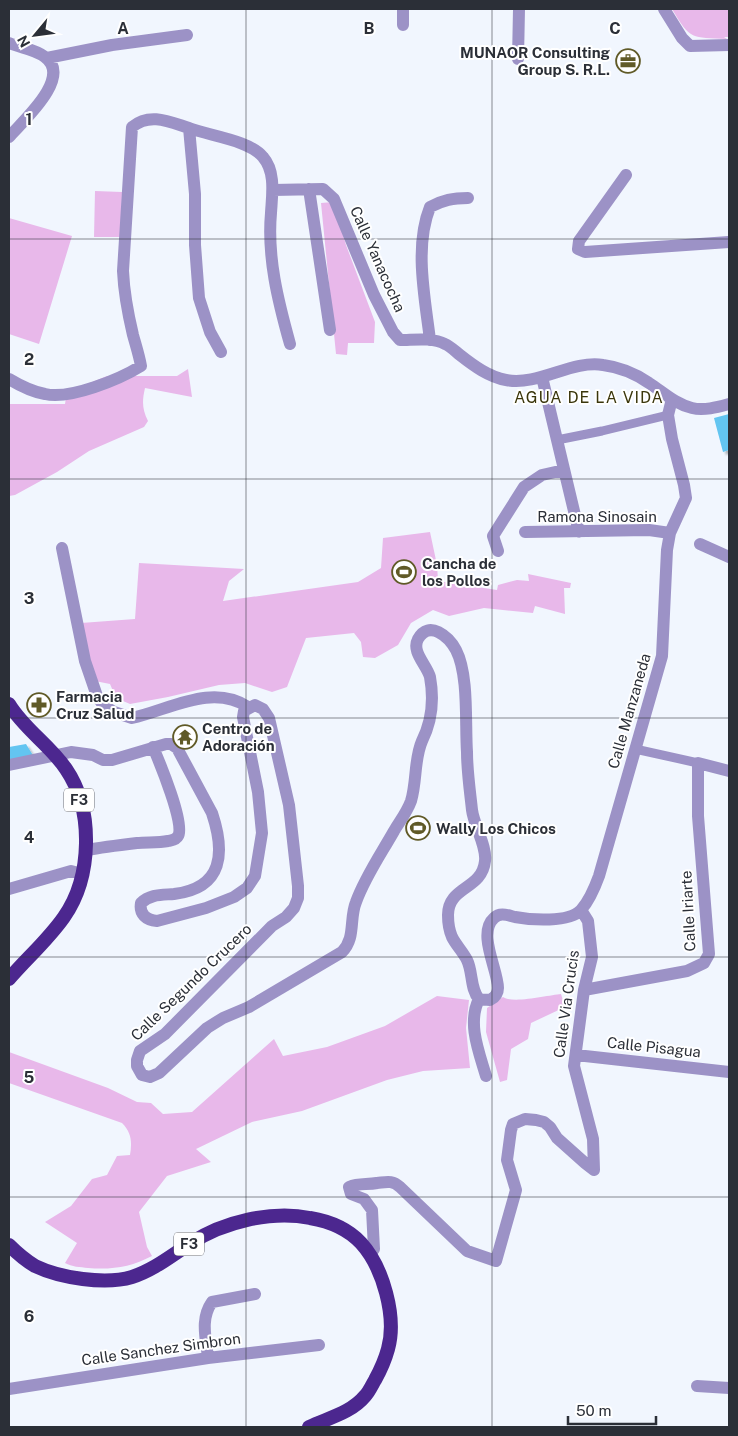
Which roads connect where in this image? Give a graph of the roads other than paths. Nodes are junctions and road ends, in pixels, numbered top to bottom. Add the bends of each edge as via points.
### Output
1 (403, 9) edge
2 (519, 9) edge
3 (664, 9) edge
4 (403, 25) dead end
5 (187, 35) dead end
6 (9, 43) edge
7 (729, 45) edge
8 (47, 58) junction
9 (518, 59) dead end
10 (189, 128) junction
11 (9, 137) edge
12 (626, 175) dead end
13 (309, 189) junction
14 (273, 190) junction
15 (468, 198) dead end
16 (729, 242) edge
17 (330, 330) dead end
18 (430, 340) junction
19 (290, 344) dead end
20 (220, 352) dead end
21 (542, 376) junction
22 (9, 379) edge
23 (672, 399) junction
24 (729, 404) edge
25 (668, 415) junction
26 (557, 440) junction
27 (564, 470) junction
28 (524, 532) dead end
29 (579, 532) junction
30 (670, 533) junction
31 (700, 544) dead end
32 (62, 548) dead end
33 (498, 551) dead end
34 (729, 557) edge
35 (9, 704) edge
36 (248, 707) junction
37 (153, 748) junction
38 (635, 749) junction
39 (56, 756) junction
40 (698, 763) junction
41 (9, 766) edge
42 (729, 771) edge
43 (87, 850) junction
44 (82, 874) junction
45 (9, 889) edge
46 (581, 910) junction
47 (9, 979) edge
48 (584, 990) junction
49 (479, 999) junction
50 (576, 1055) junction
51 (729, 1072) edge
52 (486, 1076) dead end
53 (9, 1245) edge
54 (370, 1254) junction
55 (255, 1294) dead end
56 (319, 1345) dead end
57 (208, 1358) junction
58 (697, 1386) dead end
59 (729, 1388) edge
60 (9, 1389) edge
61 (309, 1427) edge

1 - 4 street
2 - 9 street
3 - 7 street via 690,46
5 - 8 street
6 - 8 street
8 - 11 street via 52,66 53,80
10 - 14 street via 254,150 268,168
10 - 20 street via 196,194 199,298
10 - 22 street via 149,119 132,127 123,271 124,294 141,366 82,391 60,395 45,394
12 - 16 street via 579,241 578,249 585,252
13 - 14 street, Calle Yanacocha
13 - 17 street
13 - 18 street, Calle Yanacocha via 323,189 334,199 393,332 400,340
14 - 19 street via 272,256 276,294
15 - 18 street via 440,201 430,207 426,218 422,238 423,280
18 - 21 street, Calle Yanacocha via 444,344 494,377 508,381
21 - 23 street, Calle Yanacocha via 586,364 602,365 633,374
21 - 26 street
23 - 24 street, Calle Yanacocha via 692,408
23 - 25 street, Calle Manzaneda
25 - 26 street
25 - 30 street, Calle Manzaneda via 686,498
26 - 27 street
27 - 29 street
27 - 33 street via 542,475 524,487 493,536
28 - 29 street, Ramona Sinosain
29 - 30 street, Ramona Sinosain via 649,530
30 - 38 street, Calle Manzaneda via 662,656
31 - 34 street
32 - 36 street via 84,661 103,704 132,718 198,698 238,700
35 - 39 highway, F3
36 - 37 street via 243,717 258,792 262,833 255,876 247,888 234,897 157,921 145,917 141,902 148,897 184,892 206,882 215,872 219,853 212,813 177,748 171,744
36 - 49 street, Calle Segundo Crucero via 255,705 263,709 269,718 289,805 298,898 286,917 272,926 165,1034 140,1051 137,1066 142,1075 146,1078 153,1076 207,1028 342,952 349,944 353,910 359,894 411,799 418,749 432,712 429,675 416,645 421,635 430,630 442,633 449,640 461,666 472,812 486,861 480,877 453,897 448,905 449,925 452,938 471,969 474,991
37 - 39 street via 112,760 71,752
37 - 43 street via 178,816 179,836 165,842
38 - 40 street
38 - 46 street, Calle Manzaneda via 599,876
39 - 41 street
39 - 43 highway, F3 via 67,770 83,810
40 - 42 street
40 - 48 street, Calle Iriarte via 698,816 709,954 704,963 687,971
43 - 44 highway, F3
44 - 45 street via 71,872
44 - 47 highway, F3 via 65,916
46 - 48 street, Calle Via Crucis via 588,921 592,957
46 - 49 street via 567,917 548,920 502,914 494,918 488,928 488,941 498,988 490,1000
48 - 50 street, Calle Via Crucis
49 - 52 street via 474,1026
50 - 51 street, Calle Pisagua
50 - 54 street, Calle Via Crucis via 574,1066 593,1139 594,1170 544,1122 525,1119 517,1122 511,1130 507,1160 516,1190 496,1261 467,1251 396,1183 390,1182 362,1183 348,1190 364,1199 372,1210 374,1249
53 - 54 highway, F3 via 25,1259 65,1276 118,1279 131,1277 167,1260 208,1234 244,1221 287,1214 339,1227 359,1241
54 - 61 highway, F3 via 385,1289 390,1326 388,1349 366,1396 345,1412
55 - 57 street via 212,1302 204,1319
56 - 57 street, Calle Sanchez Simbron
57 - 60 street, Calle Sanchez Simbron
58 - 59 street

